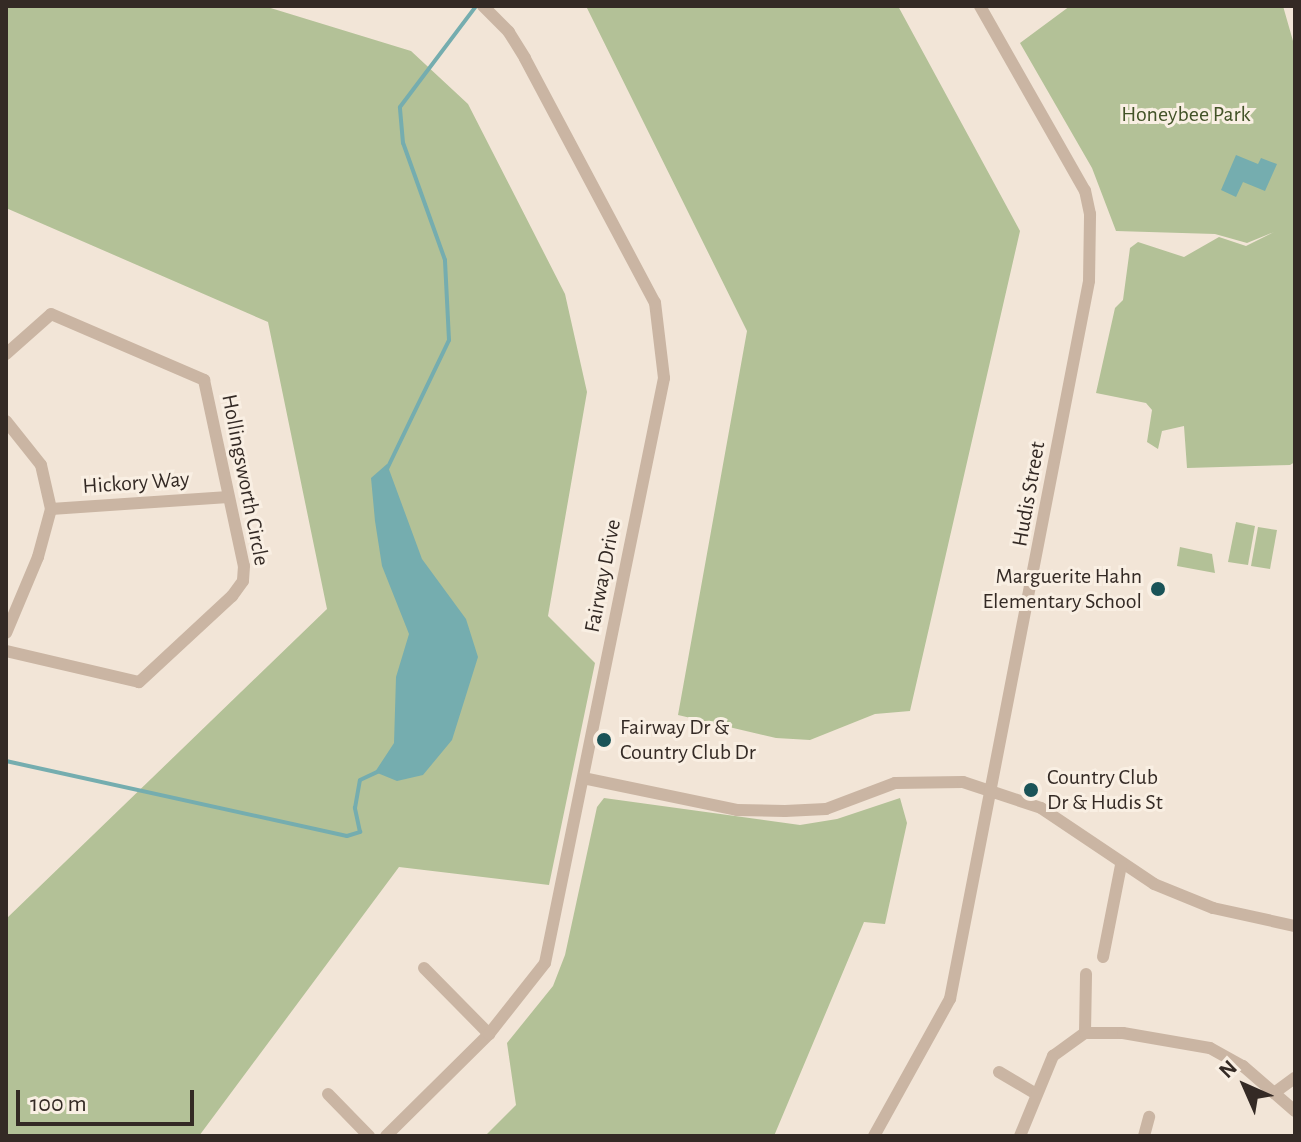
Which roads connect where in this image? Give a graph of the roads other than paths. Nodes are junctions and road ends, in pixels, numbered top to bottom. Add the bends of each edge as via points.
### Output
1 (980, 6) edge
2 (486, 8) edge
3 (6, 354) edge
4 (6, 421) edge
5 (225, 497) junction
6 (51, 509) junction
7 (6, 633) edge
8 (6, 651) edge
9 (583, 778) junction
10 (993, 790) junction
11 (1121, 865) junction
12 (1295, 926) edge
13 (1103, 957) dead end
14 (424, 968) dead end
15 (1086, 974) dead end
16 (1085, 1033) junction
17 (489, 1034) junction
18 (999, 1072) dead end
19 (1295, 1078) edge
20 (1274, 1093) junction
21 (328, 1094) dead end
22 (1036, 1094) junction
23 (1295, 1111) edge
24 (1149, 1117) dead end
25 (369, 1136) edge
26 (386, 1136) edge
27 (874, 1136) edge
28 (1020, 1136) edge
29 (1144, 1136) edge

1 - 10 street, Hudis Street via 1076,171 1090,214 1091,248
2 - 9 street, Fairway Drive via 525,58 655,303 664,346 664,378
3 - 5 street, Hollingsworth Circle via 51,314 204,380
4 - 6 street via 41,465
5 - 6 street, Hickory Way
5 - 8 street, Hollingsworth Circle via 243,581 139,682
6 - 7 street via 38,557
9 - 10 street via 737,810 826,809 907,782 946,781
9 - 17 street, Fairway Drive via 545,963
10 - 11 street via 1041,808
10 - 27 street, Hudis Street via 950,999
11 - 12 street via 1213,908
11 - 13 street
14 - 17 street
15 - 16 street
16 - 20 street via 1123,1033 1210,1048 1243,1066
16 - 22 street via 1053,1056
17 - 26 street, Fairway Drive
18 - 22 street
19 - 20 street
20 - 23 street
21 - 25 street
22 - 28 street
24 - 29 street

